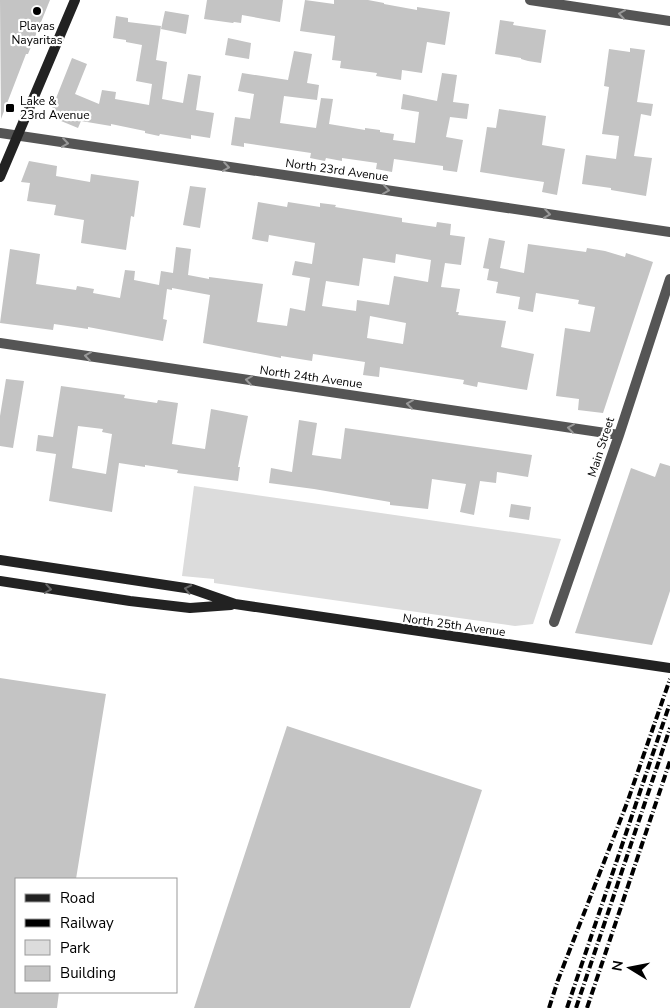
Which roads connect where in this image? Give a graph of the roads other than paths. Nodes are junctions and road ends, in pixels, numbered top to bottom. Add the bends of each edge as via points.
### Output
1 (75, 0) edge
2 (530, 0) edge
3 (670, 21) edge
4 (0, 133) edge
5 (16, 136) junction
6 (0, 177) edge
7 (670, 232) edge
8 (670, 279) edge
9 (0, 343) edge
10 (619, 435) junction
11 (0, 560) edge
12 (0, 581) edge
13 (234, 604) junction
14 (554, 622) dead end
15 (670, 668) edge

1 - 5 main road
3 -> 2 street
4 - 5 street, North 23rd Avenue
5 - 6 main road
5 -> 7 street, North 23rd Avenue
8 - 10 street, Main Street
10 -> 9 street, North 24th Avenue
10 - 14 street, Main Street
13 -> 11 main road, North 25th Avenue via 192,589
12 -> 13 main road, North 25th Avenue via 190,608
13 - 15 main road, North 25th Avenue

